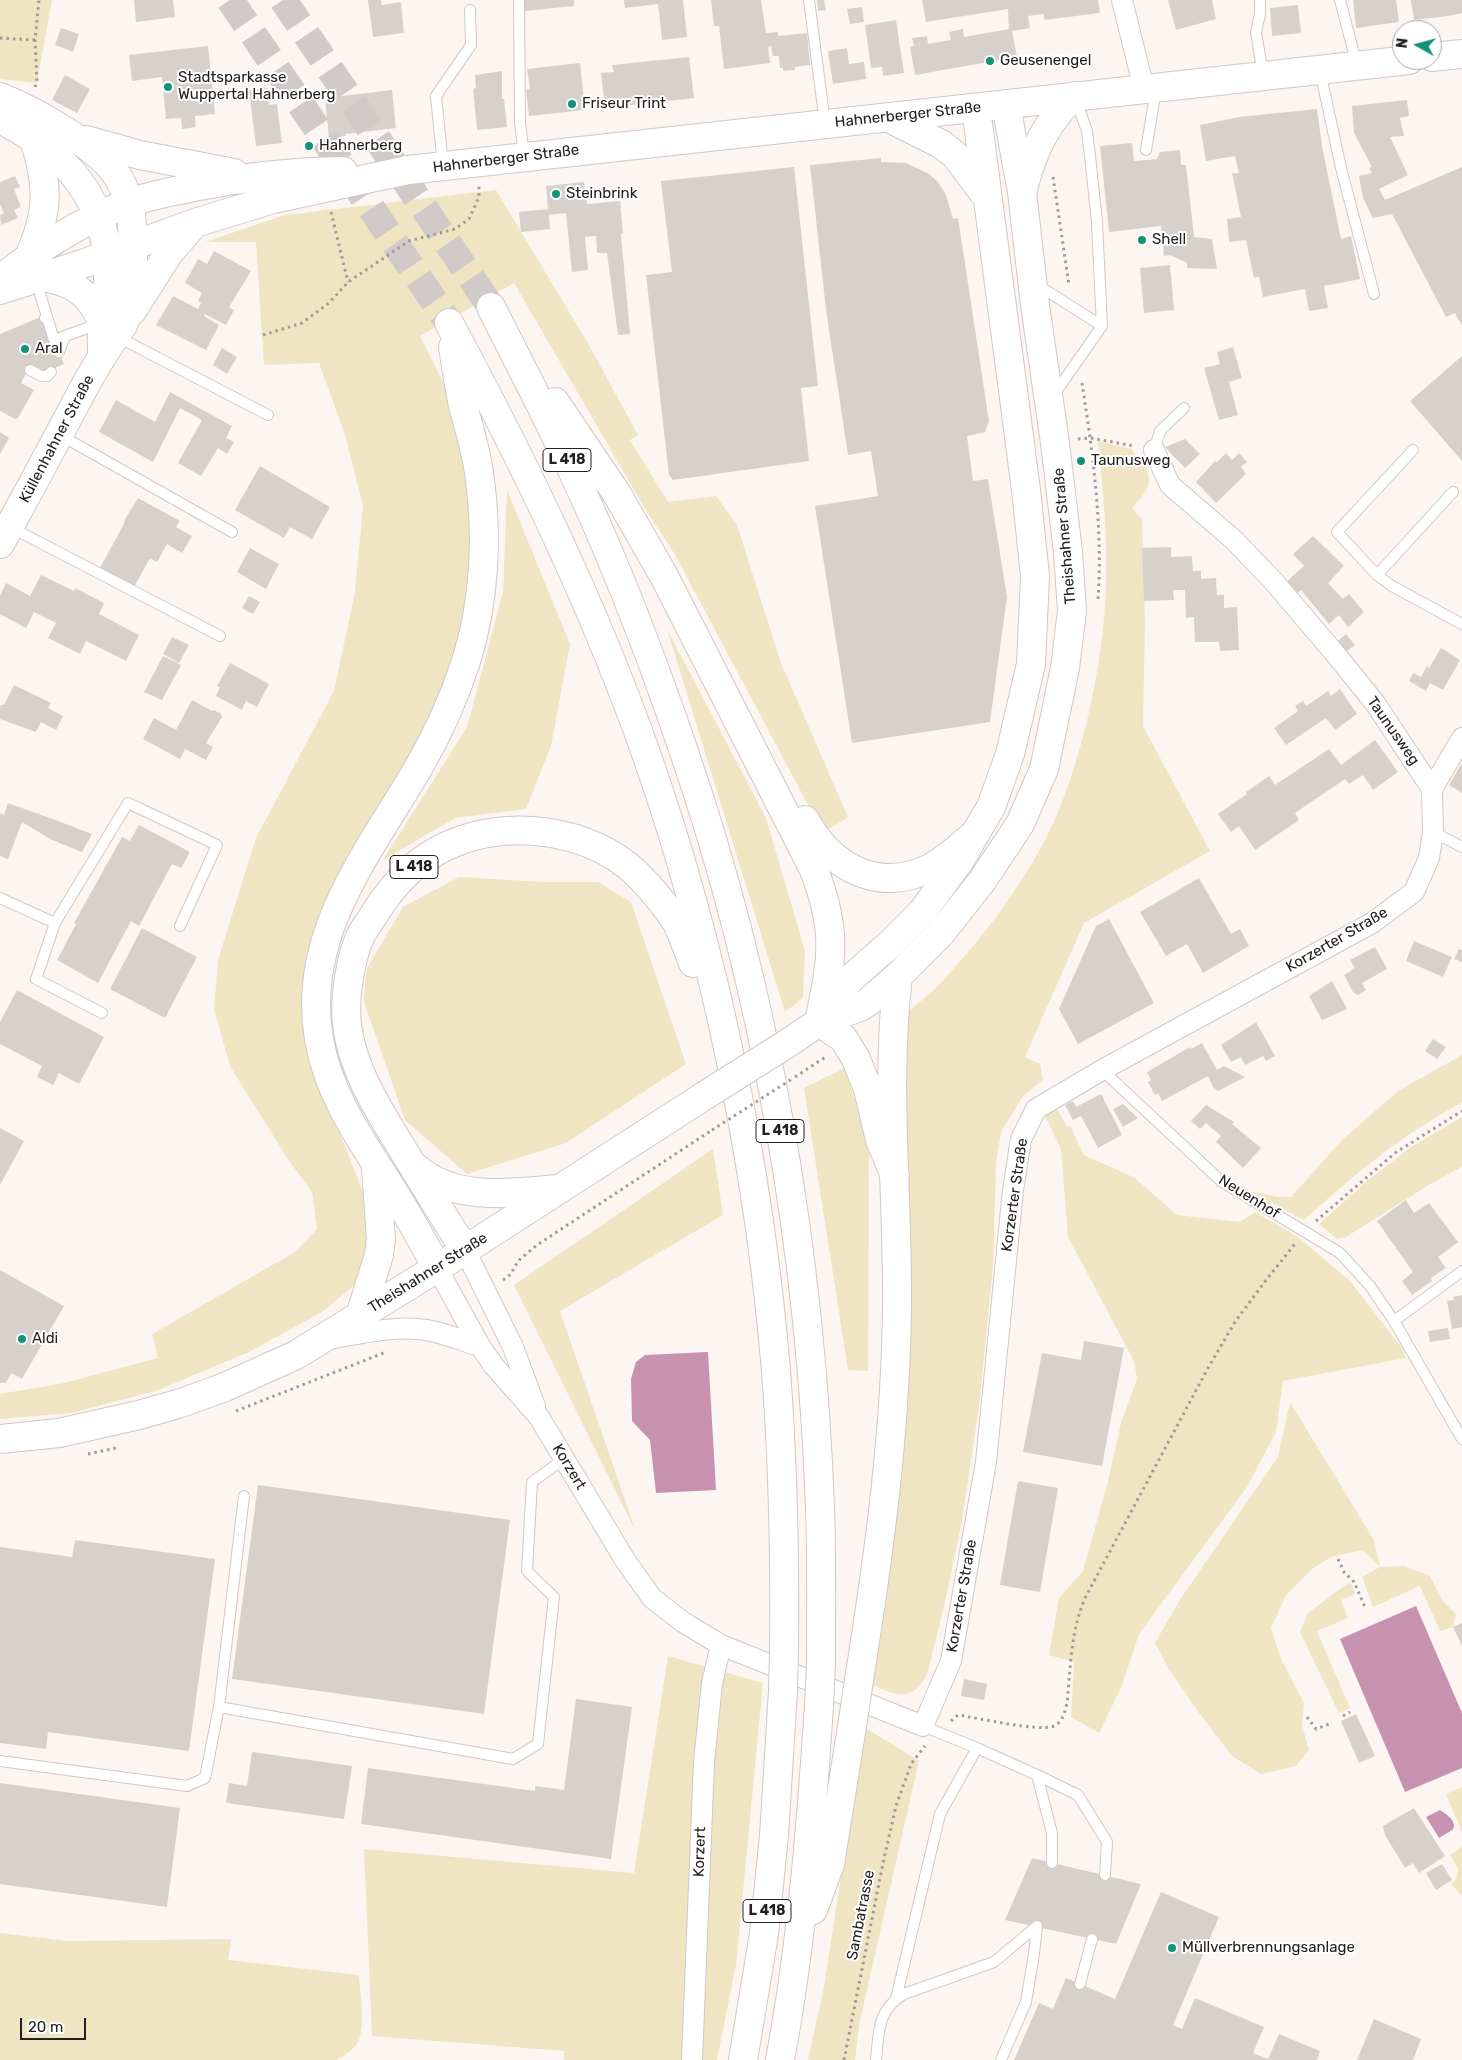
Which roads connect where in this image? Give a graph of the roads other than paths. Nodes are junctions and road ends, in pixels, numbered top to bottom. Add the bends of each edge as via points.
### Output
1 (519, 0) edge
2 (809, 0) edge
3 (1122, 0) edge
4 (1260, 0) edge
5 (1340, 0) edge
6 (470, 10) dead end
7 (1462, 54) edge
8 (1442, 56) edge
9 (1392, 62) edge
10 (1357, 66) junction
11 (1320, 70) junction
12 (1264, 76) junction
13 (1150, 88) junction
14 (1075, 96) junction
15 (0, 97) edge
16 (1006, 105) junction
17 (976, 108) junction
18 (888, 117) junction
19 (0, 119) edge
20 (825, 124) junction
21 (70, 135) junction
22 (34, 139) junction
23 (1146, 150) dead end
24 (524, 157) junction
25 (443, 166) junction
26 (408, 170) junction
27 (258, 176) junction
28 (1022, 192) junction
29 (986, 196) junction
30 (128, 203) junction
31 (99, 216) junction
32 (195, 223) junction
33 (141, 251) junction
34 (96, 258) junction
35 (36, 271) junction
36 (0, 280) edge
37 (0, 290) edge
38 (1034, 294) junction
39 (1374, 294) dead end
40 (1001, 311) junction
41 (1102, 326) junction
42 (111, 335) junction
43 (65, 336) junction
44 (59, 352) dead end
45 (30, 370) dead end
46 (51, 372) dead end
47 (1050, 400) junction
48 (1184, 408) dead end
49 (268, 416) dead end
50 (60, 435) junction
51 (1154, 450) joint
52 (1413, 450) dead end
53 (1453, 492) dead end
54 (232, 532) dead end
55 (5, 536) edge
56 (1377, 575) junction
57 (1461, 622) edge
58 (220, 636) dead end
59 (1462, 738) edge
60 (772, 786) junction
61 (1432, 789) junction
62 (1433, 832) junction
63 (975, 834) junction
64 (1462, 847) edge
65 (0, 898) edge
66 (56, 923) junction
67 (180, 926) dead end
68 (898, 976) junction
69 (102, 1013) dead end
70 (819, 1022) junction
71 (726, 1043) junction
72 (1102, 1070) junction
73 (376, 1164) junction
74 (412, 1164) junction
75 (895, 1176) junction
76 (559, 1189) junction
77 (465, 1250) junction
78 (437, 1268) junction
79 (1462, 1271) edge
80 (360, 1316) junction
81 (1394, 1321) junction
82 (324, 1339) junction
83 (480, 1346) junction
84 (539, 1417) junction
85 (0, 1439) edge
86 (1462, 1439) edge
87 (564, 1459) junction
88 (244, 1496) dead end
89 (722, 1645) junction
90 (219, 1707) junction
91 (923, 1726) junction
92 (977, 1748) junction
93 (0, 1761) edge
94 (1037, 1775) junction
95 (1052, 1863) dead end
96 (1105, 1875) dead end
97 (1092, 1939) dead end
98 (798, 1954) junction
99 (1080, 1984) dead end
100 (896, 1999) junction
101 (692, 2060) edge
102 (743, 2060) edge
103 (780, 2060) edge
104 (876, 2060) edge
105 (1002, 2060) edge

1 - 24 lane via 520,122
2 - 20 lane
3 - 13 street
4 - 12 lane via 1256,32
5 - 10 lane
6 - 25 lane via 471,45 436,96
7 - 8 main road
9 - 10 main road, Hahnerberger Straße
10 - 11 main road, Hahnerberger Straße
11 - 12 main road, Hahnerberger Straße
11 - 39 lane via 1341,168
12 - 13 main road, Hahnerberger Straße
13 - 14 main road, Hahnerberger Straße
13 - 23 lane
14 - 16 main road, Hahnerberger Straße
14 - 28 main road via 1045,130
14 - 41 lane via 1089,148 1097,222
15 - 21 main road via 26,108
16 - 17 main road, Hahnerberger Straße
16 - 28 main road, Theishahner Straße
17 - 18 main road, Hahnerberger Straße
17 - 29 main road, Theishahner Straße
18 - 20 main road, Hahnerberger Straße
18 - 29 main road via 942,144 955,155
19 - 22 main road
20 - 24 main road, Hahnerberger Straße
21 - 27 main road via 158,159
21 - 30 main road, Küllenhahner Straße via 110,166 119,178
22 - 31 main road via 57,157 79,181
22 - 35 main road via 46,203 39,232
24 - 25 main road, Hahnerberger Straße
25 - 26 main road, Hahnerberger Straße
26 - 27 main road, Hahnerberger Straße
26 - 32 main road, Hahnerberger Straße via 273,198
27 - 30 main road, Hahnerberger Straße
28 - 38 main road, Theishahner Straße
29 - 40 main road, Theishahner Straße
30 - 31 main road, Hahnerberger Straße
30 - 33 main road, Küllenhahner Straße
31 - 34 main road via 105,236
31 - 35 main road, Hahnerberger Straße via 73,229
32 - 33 main road, Hahnerberger Straße
32 - 42 main road via 169,253
33 - 34 main road, Hahnerberger Straße
33 - 42 main road, Küllenhahner Straße via 130,294
34 - 35 main road, Hahnerberger Straße
34 - 42 main road via 107,286
35 - 36 main road
35 - 37 main road
35 - 42 main road via 71,284 82,292 98,311
35 - 43 lane via 54,340
38 - 40 main road via 1011,297
38 - 41 lane
38 - 47 main road, Theishahner Straße
40 - 63 main road, Theishahner Straße via 1035,576 1031,664 1010,754 991,807
41 - 47 lane
42 - 43 lane
42 - 49 lane
42 - 50 main road, Küllenhahner Straße
43 - 44 lane
45 - 46 lane via 42,376
47 - 68 main road, Theishahner Straße via 1072,611 1065,668 1044,769 1020,824 982,881 941,933
48 - 51 lane via 1160,431
50 - 54 lane
50 - 55 main road, Küllenhahner Straße
51 - 61 street, Taunusweg via 1170,485 1234,540 1337,656 1375,704
52 - 56 lane via 1337,532
53 - 56 lane
55 - 58 lane
56 - 57 lane
59 - 61 street
60 - 63 main road, L 418 via 804,818 830,854 863,874 891,877 919,872 942,860
60 - 70 main road, L 418 via 814,870 830,922 830,970
60 - 98 main road, L 418, bridge via 668,584 617,494 490,307 565,455 635,617 684,751 738,938 776,1109 802,1278 820,1507 819,1706
61 - 62 street, Korzerter Straße
62 - 64 lane
62 - 72 street, Korzerter Straße via 1429,858 1414,892 1379,918
63 - 70 main road, Theishahner Straße via 959,862 922,912 848,981
65 - 66 lane
66 - 67 lane via 128,803 217,845
66 - 69 lane via 36,979
68 - 70 main road, Theishahner Straße via 860,1007
68 - 75 main road, L 418 via 892,1038
70 - 75 main road via 842,1038 856,1059 868,1089 880,1140
70 - 76 main road, Theishahner Straße, bridge
71 - 73 main road, L 418 via 680,858 622,690 562,546 496,410 449,323 479,475 484,553 477,612 458,686 433,743 365,854 331,922 318,973 316,996 319,1040 329,1078 352,1127
71 - 74 main road, L 418 via 677,924 652,890 614,857 569,837 532,831 499,832 450,844 410,870 387,893 362,934 353,959 348,994 347,1024 356,1063 366,1088
71 - 102 main road, L 418, bridge via 755,1203 776,1369 784,1527 783,1691 774,1836 764,1934
72 - 81 lane, Neuenhof via 1221,1181 1340,1253 1370,1286
72 - 91 street, Korzerter Straße via 1036,1109 1021,1139 986,1462 951,1661
73 - 78 main road, L 418
73 - 80 main road, L 418 via 381,1239
74 - 76 main road, L 418 via 435,1182 480,1193
74 - 77 main road, L 418
75 - 98 main road, L 418, bridge via 897,1305 892,1424 882,1526 830,1864
76 - 77 main road, Theishahner Straße
77 - 78 main road, Theishahner Straße
77 - 84 street, Korzert via 514,1347
78 - 80 main road, Theishahner Straße
78 - 83 street, Korzert
79 - 81 lane
80 - 82 main road, Theishahner Straße
81 - 86 lane, Neuenhof
82 - 83 street via 416,1328
82 - 85 main road, Theishahner Straße via 263,1371 181,1403 59,1433
83 - 84 street, Korzert
84 - 87 street, Korzert
87 - 89 street, Korzert via 652,1598 682,1622
87 - 90 lane via 532,1482 527,1571 554,1597 538,1744 513,1759
88 - 90 lane
89 - 91 street, Korzert
89 - 101 street, Korzert via 712,1682 704,1762
90 - 93 lane via 205,1778 187,1786
91 - 92 lane
92 - 94 lane
92 - 100 lane via 940,1814
94 - 95 lane via 1052,1833
94 - 96 lane via 1078,1796 1107,1842
97 - 99 lane
98 - 103 main road, L 418
100 - 104 lane via 881,2019
100 - 105 lane via 994,1962 1037,1926 1026,2002

